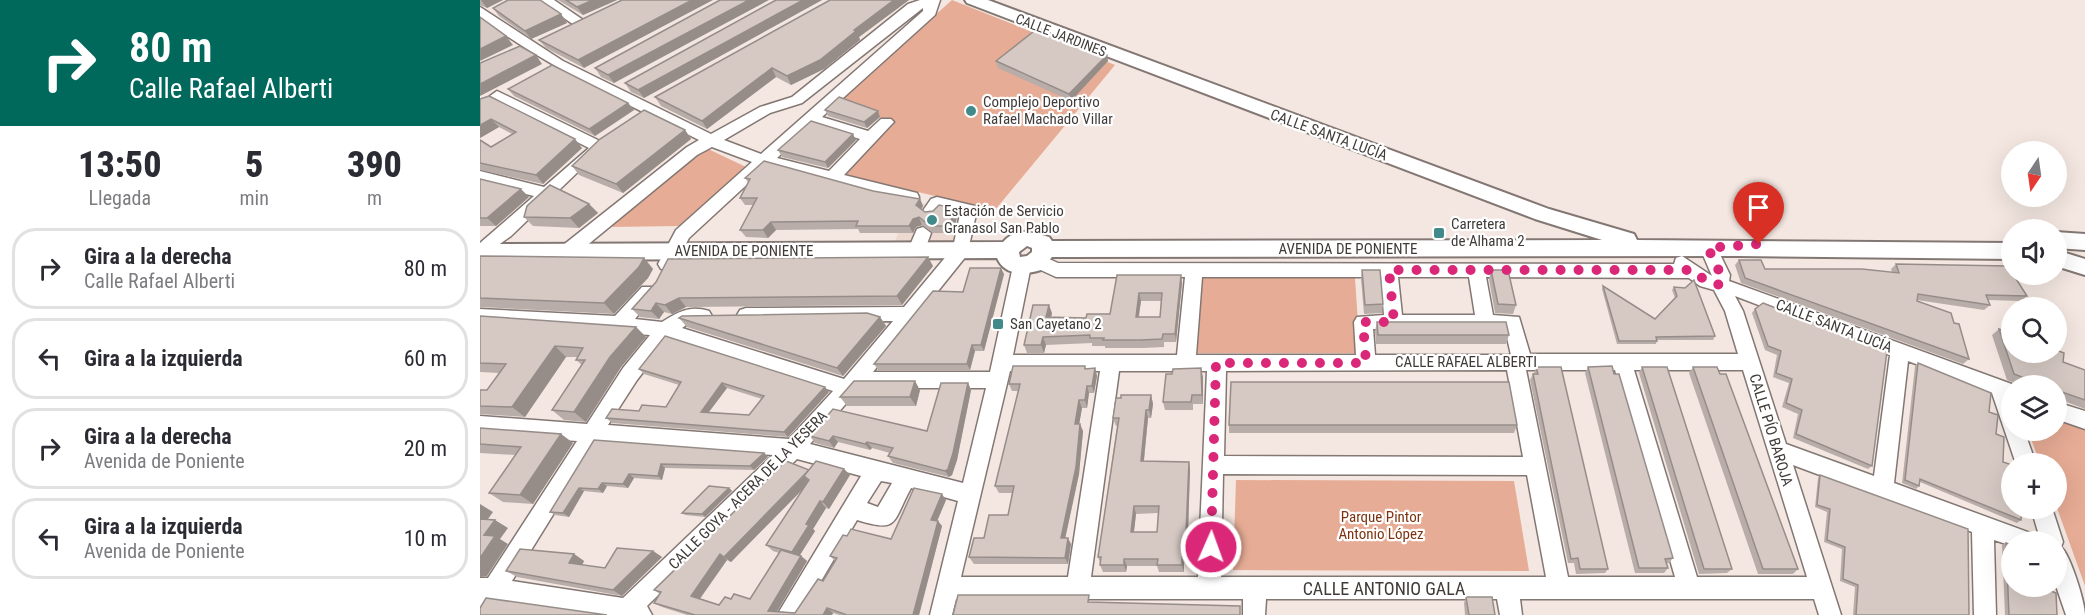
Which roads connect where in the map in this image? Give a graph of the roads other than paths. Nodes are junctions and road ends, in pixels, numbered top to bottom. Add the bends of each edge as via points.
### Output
1 (545, 0) edge
2 (973, 0) edge
3 (932, 1) edge
4 (504, 7) edge
5 (484, 17) edge
6 (564, 32) edge
7 (545, 41) edge
8 (529, 47) junction
9 (1116, 55) joint
10 (508, 56) edge
11 (558, 64) junction
12 (605, 66) edge
13 (538, 75) edge
14 (585, 77) junction
15 (634, 81) edge
16 (518, 86) edge
17 (615, 92) junction
18 (497, 96) junction
19 (480, 105) edge
20 (650, 105) junction
21 (810, 119) junction
22 (630, 122) edge
23 (886, 122) dead end
24 (611, 135) edge
25 (871, 137) junction
26 (712, 139) junction
27 (597, 146) junction
28 (765, 159) junction
29 (480, 177) edge
30 (831, 178) junction
31 (547, 193) junction
32 (912, 197) edge
33 (930, 212) edge
34 (1550, 220) junction
35 (2001, 241) edge
36 (491, 247) edge
37 (1545, 248) junction
38 (1587, 248) junction
39 (1658, 248) junction
40 (1708, 248) junction
41 (1739, 248) junction
42 (1299, 249) junction
43 (961, 250) junction
44 (568, 251) junction
45 (674, 251) junction
46 (2001, 251) edge
47 (1028, 256) junction
48 (1368, 270) junction
49 (1389, 270) junction
50 (1476, 270) junction
51 (1692, 270) junction
52 (1194, 271) junction
53 (1720, 285) junction
54 (909, 315) junction
55 (480, 316) edge
56 (1394, 322) junction
57 (1485, 322) junction
58 (619, 324) junction
59 (665, 330) junction
60 (1900, 351) junction
61 (1519, 362) junction
62 (1622, 362) junction
63 (1749, 362) junction
64 (1111, 363) junction
65 (1186, 363) junction
66 (1216, 363) junction
67 (1366, 363) junction
68 (999, 371) junction
69 (851, 384) junction
70 (2001, 388) edge
71 (2067, 414) edge
72 (2085, 420) edge
73 (480, 425) edge
74 (593, 432) junction
75 (793, 449) junction
76 (1777, 450) junction
77 (1213, 465) junction
78 (1535, 466) junction
79 (876, 470) junction
80 (906, 478) junction
81 (1883, 489) junction
82 (970, 494) junction
83 (852, 509) junction
84 (1983, 525) junction
85 (2001, 532) edge
86 (2067, 587) edge
87 (948, 588) junction
88 (1077, 588) junction
89 (1209, 588) junction
90 (1255, 588) junction
91 (1507, 588) junction
92 (1559, 588) junction
93 (1689, 588) junction
94 (1820, 588) junction
95 (487, 589) edge
96 (480, 610) edge
97 (630, 613) edge
98 (788, 615) edge
99 (941, 615) edge
100 (1254, 615) edge
101 (1511, 615) edge
102 (1830, 615) edge
103 (1985, 615) edge
104 (2077, 615) edge

1 - 6 street via 587,21
2 - 9 main road, CALLE JARDINES
3 - 21 street via 930,12
3 - 26 street via 913,7 797,100 765,110
4 - 5 street
5 - 8 street
7 - 8 street
8 - 10 street
8 - 11 street
9 - 34 main road, CALLE SANTA LUCÍA
11 - 13 street
11 - 14 street
12 - 14 street
14 - 17 street
15 - 17 street
16 - 18 street
17 - 20 street
18 - 19 street
18 - 27 street
20 - 22 street
20 - 26 street
21 - 25 street
21 - 28 street
23 - 25 street
24 - 27 street
25 - 30 street
26 - 28 street
26 - 44 street
27 - 31 street
28 - 30 street
28 - 45 street via 682,234
29 - 31 street
30 - 32 street
31 - 36 street
33 - 43 street via 937,203 969,210
34 - 37 main road
34 - 38 main road, CALLE SANTA LUCÍA
34 - 39 main road, CALLE SANTA LUCÍA
35 - 41 main road via 1851,240
36 - 44 main road, AVENIDA DE PONIENTE
37 - 38 main road, AVENIDA DE PONIENTE
37 - 42 main road, AVENIDA DE PONIENTE
38 - 39 main road, AVENIDA DE PONIENTE
39 - 40 main road, AVENIDA DE PONIENTE
39 - 51 street, CALLE SANTA LUCÍA
40 - 41 main road, AVENIDA DE PONIENTE
40 - 53 street, CALLE PÍO BAROJA via 1721,275
41 - 46 main road
42 - 47 main road, AVENIDA DE PONIENTE
42 - 48 street
43 - 45 main road, AVENIDA DE PONIENTE via 920,242
43 - 47 main road, AVENIDA DE PONIENTE
43 - 54 street, CALLE GOYA - ACERA DE LA YESERA
44 - 45 main road, AVENIDA DE PONIENTE
45 - 58 street via 656,284
47 - 52 street, AVENIDA DE PONIENTE via 1056,270
47 - 68 street
48 - 49 street, AVENIDA DE PONIENTE
48 - 52 street, AVENIDA DE PONIENTE
49 - 50 street, AVENIDA DE PONIENTE
49 - 56 street, AVENIDA DE PONIENTE
50 - 51 street, AVENIDA DE PONIENTE
50 - 57 street
51 - 53 street, CALLE SANTA LUCÍA via 1706,281
52 - 65 street
53 - 60 street, CALLE SANTA LUCÍA
53 - 63 street, CALLE PÍO BAROJA via 1734,311
54 - 59 street via 686,316
54 - 69 street, CALLE GOYA - ACERA DE LA YESERA
55 - 58 street, CALLE RAFAEL ALBERTI
56 - 57 street
56 - 67 street via 1363,322
57 - 61 street via 1513,322
58 - 59 street, CALLE RAFAEL ALBERTI
59 - 69 street, CALLE RAFAEL ALBERTI
59 - 74 street via 630,374
60 - 70 street, CALLE SANTA LUCÍA
60 - 81 street
61 - 62 street, CALLE RAFAEL ALBERTI
61 - 67 street, CALLE RAFAEL ALBERTI
61 - 78 street
62 - 63 street, CALLE RAFAEL ALBERTI
62 - 93 street
63 - 76 street, CALLE PÍO BAROJA
64 - 65 street, CALLE RAFAEL ALBERTI
64 - 68 street, CALLE RAFAEL ALBERTI
64 - 88 street
65 - 66 street, CALLE RAFAEL ALBERTI
66 - 67 street, CALLE RAFAEL ALBERTI
66 - 77 street
68 - 69 street, CALLE RAFAEL ALBERTI
68 - 82 street
69 - 75 street, CALLE GOYA - ACERA DE LA YESERA
71 - 72 street
73 - 74 street
74 - 75 street
74 - 95 street
75 - 79 street
75 - 97 street, CALLE GOYA - ACERA DE LA YESERA
76 - 81 street
76 - 94 street, CALLE PÍO BAROJA
77 - 78 street
77 - 89 street
78 - 92 street
79 - 80 street
79 - 83 street
80 - 82 street
80 - 83 street via 883,518
81 - 84 street
82 - 87 street
83 - 98 street
84 - 85 street
84 - 103 street
86 - 104 street
87 - 88 street, CALLE ANTONIO GALA
87 - 99 street
88 - 89 street, CALLE ANTONIO GALA
89 - 90 street, CALLE ANTONIO GALA
90 - 91 street, CALLE ANTONIO GALA
90 - 100 street
91 - 92 street, CALLE ANTONIO GALA
91 - 101 street
92 - 93 street, CALLE ANTONIO GALA
93 - 94 street, CALLE ANTONIO GALA
94 - 102 street, CALLE PÍO BAROJA
95 - 96 street
95 - 97 street

